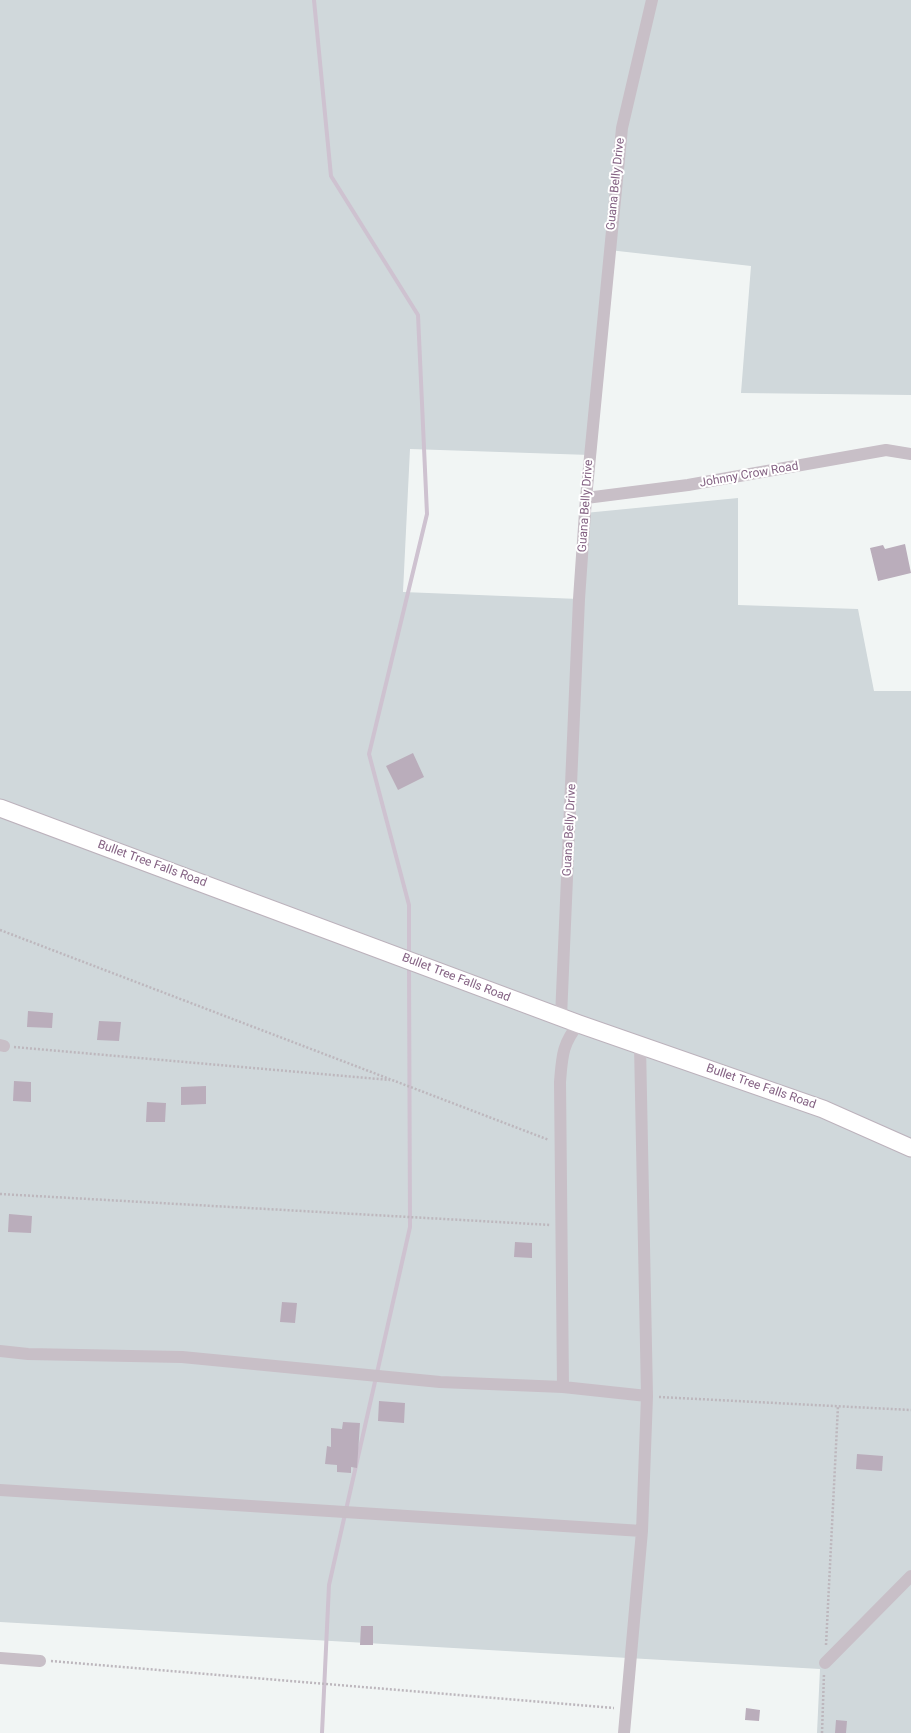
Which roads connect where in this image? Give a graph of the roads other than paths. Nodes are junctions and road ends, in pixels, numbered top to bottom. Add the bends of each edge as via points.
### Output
1 (652, 0) edge
2 (911, 454) edge
3 (586, 498) junction
4 (0, 808) edge
5 (560, 1017) junction
6 (579, 1024) junction
7 (640, 1045) junction
8 (911, 1148) edge
9 (0, 1351) edge
10 (562, 1387) junction
11 (647, 1396) junction
12 (0, 1490) edge
13 (642, 1532) junction
14 (911, 1576) edge
15 (0, 1658) edge
16 (40, 1661) road end
17 (825, 1663) road end
18 (624, 1733) edge

1 - 3 street, Guana Belly Drive via 622,128
2 - 3 street, Johnny Crow Road via 886,450 688,485
3 - 5 street, Guana Belly Drive
4 - 5 main road, Bullet Tree Falls Road
5 - 6 main road, Bullet Tree Falls Road
6 - 7 main road, Bullet Tree Falls Road
6 - 10 street via 569,1034 563,1050 560,1082
7 - 8 main road, Bullet Tree Falls Road via 823,1109
7 - 11 street
9 - 10 street via 28,1354 182,1357 440,1382
10 - 11 street
11 - 13 street
12 - 13 street
13 - 18 street
14 - 17 street
15 - 16 street

